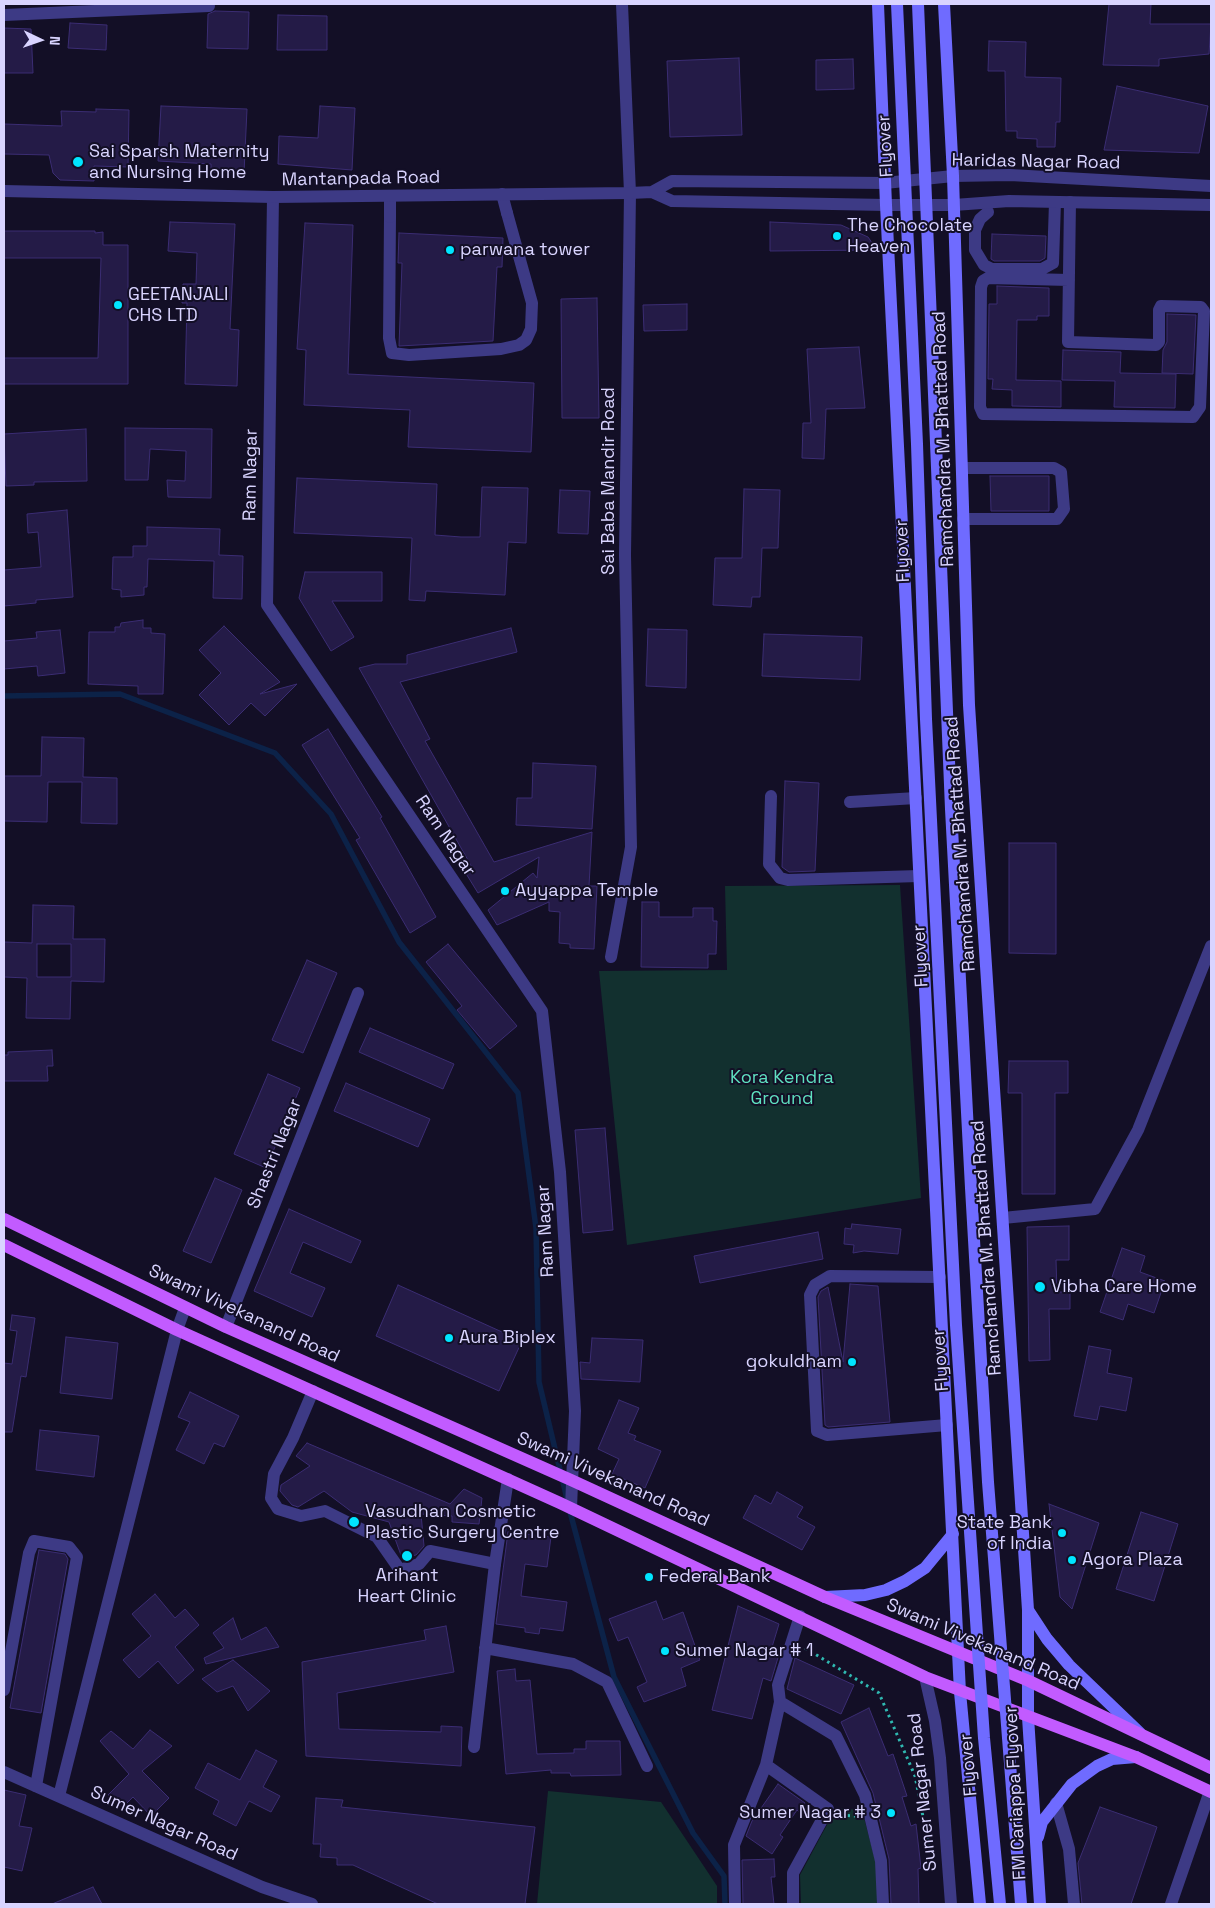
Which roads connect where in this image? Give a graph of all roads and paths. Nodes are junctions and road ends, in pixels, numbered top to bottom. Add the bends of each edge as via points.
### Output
1 (622, 4) edge
2 (878, 4) edge
3 (898, 4) edge
4 (918, 4) edge
5 (944, 4) edge
6 (209, 6) dead end
7 (4, 15) edge
8 (953, 176) junction
9 (885, 183) junction
10 (1211, 186) edge
11 (4, 191) edge
12 (652, 192) junction
13 (630, 193) junction
14 (502, 194) junction
15 (390, 196) junction
16 (273, 197) junction
17 (1054, 202) junction
18 (1070, 202) junction
19 (954, 205) junction
20 (1211, 205) edge
21 (886, 206) junction
22 (988, 212) dead end
23 (1069, 280) junction
24 (962, 468) junction
25 (963, 519) junction
26 (771, 796) dead end
27 (916, 798) junction
28 (850, 802) dead end
29 (920, 876) junction
30 (1211, 946) edge
31 (611, 957) dead end
32 (358, 993) dead end
33 (1003, 1218) junction
34 (4, 1219) edge
35 (4, 1245) edge
36 (940, 1277) junction
37 (185, 1308) junction
38 (226, 1327) junction
39 (177, 1330) junction
40 (313, 1391) junction
41 (947, 1426) junction
42 (508, 1479) junction
43 (570, 1479) junction
44 (566, 1505) junction
45 (953, 1534) junction
46 (495, 1564) junction
47 (825, 1597) junction
48 (1028, 1610) junction
49 (800, 1616) junction
50 (792, 1640) junction
51 (485, 1648) junction
52 (959, 1653) junction
53 (924, 1677) junction
54 (1029, 1681) junction
55 (4, 1690) edge
56 (960, 1692) junction
57 (780, 1702) junction
58 (1028, 1717) junction
59 (1141, 1734) junction
60 (474, 1747) dead end
61 (1136, 1757) junction
62 (766, 1765) junction
63 (647, 1766) dead end
64 (1211, 1768) edge
65 (4, 1772) edge
66 (36, 1786) junction
67 (1210, 1791) edge
68 (59, 1796) junction
69 (1056, 1803) junction
70 (839, 1815) dead end
71 (859, 1824) dead end
72 (930, 1850) dead end
73 (1036, 1853) junction
74 (293, 1901) edge
75 (312, 1904) edge
76 (736, 1904) edge
77 (793, 1904) edge
78 (883, 1904) edge
79 (951, 1904) edge
80 (980, 1904) edge
81 (1000, 1904) edge
82 (1021, 1904) edge
83 (1040, 1904) edge
84 (1074, 1904) edge
85 (1171, 1904) edge

1 - 13 street, Sai Baba Mandir Road
2 - 9 main road
3 - 81 main road, Flyover, bridge via 926,719 956,1325 984,1738
4 - 82 main road, bridge via 951,810 970,1178 988,1482
5 - 8 main road, Ramchandra M. Bhattad Road
6 - 7 street
8 - 9 street, Haridas Nagar Road
8 - 10 street, Haridas Nagar Road via 1010,175
8 - 19 main road, Ramchandra M. Bhattad Road
9 - 12 street, Haridas Nagar Road via 672,181
9 - 21 main road
11 - 16 street, Mantanpada Road
12 - 13 street, Haridas Nagar Road
12 - 21 street, Haridas Nagar Road via 672,200
13 - 14 street, Mantanpada Road
13 - 31 street, Sai Baba Mandir Road via 625,555 631,847
14 - 15 street, Mantanpada Road
14 - 15 street via 532,303 532,329 526,340 501,349 409,355 392,353 389,338
15 - 16 street, Mantanpada Road
16 - 43 street, Ram Nagar via 267,605 542,1011 560,1172 574,1411
17 - 18 street, Haridas Nagar Road
17 - 19 street, Haridas Nagar Road
17 - 22 street via 1053,263 1042,269 992,269 984,264 975,250 975,230
18 - 20 street, Haridas Nagar Road
18 - 23 street
19 - 21 street, Haridas Nagar Road
19 - 24 main road, Ramchandra M. Bhattad Road
21 - 27 main road
23 - 23 street via 1068,342 1156,345 1159,342 1159,310 1162,306 1201,307 1204,311 1200,407 1193,417 984,414 980,407 983,281 988,278
24 - 25 main road, Ramchandra M. Bhattad Road
24 - 25 street via 1054,468 1061,472 1064,509 1058,519
25 - 33 main road, Ramchandra M. Bhattad Road via 969,706
26 - 29 street via 769,864 780,878
27 - 28 street
27 - 29 main road
29 - 36 main road
30 - 33 street via 1138,1130 1095,1209
32 - 38 street, Shastri Nagar
33 - 48 main road, Ramchandra M. Bhattad Road
34 - 37 main road, Swami Vivekanand Road
35 - 39 main road
36 - 41 main road
36 - 41 street via 830,1276 815,1285 810,1295 817,1431 827,1435
37 - 38 main road, Swami Vivekanand Road
37 - 39 street
38 - 43 main road, Swami Vivekanand Road
39 - 40 main road
39 - 68 street
40 - 42 main road
40 - 46 street via 274,1474 271,1498 278,1509 301,1516 325,1511 377,1536 400,1570 419,1564 430,1551
41 - 45 main road
42 - 44 main road
42 - 46 street
43 - 44 street, Ram Nagar
43 - 47 main road, Swami Vivekanand Road
44 - 49 main road
45 - 47 main road via 925,1568 905,1581 865,1595
45 - 52 main road
46 - 51 street
47 - 52 main road, Swami Vivekanand Road
48 - 54 main road, Ramchandra M. Bhattad Road
48 - 59 main road via 1069,1665
49 - 50 street
49 - 53 main road
50 - 57 street via 778,1685
50 - 72 path via 878,1693 915,1776
51 - 60 street
51 - 63 street via 573,1664 607,1682
52 - 54 main road, Swami Vivekanand Road
52 - 56 main road
53 - 56 main road
53 - 79 street, Sumer Nagar Road via 936,1721
54 - 58 main road, FM Cariappa Flyover
54 - 59 main road, Swami Vivekanand Road
55 - 66 street via 29,1553 34,1541 69,1547 77,1557
56 - 58 main road
56 - 80 main road
57 - 62 street
57 - 78 street via 836,1736 865,1795 881,1861
58 - 61 main road
58 - 73 main road, FM Cariappa Flyover
59 - 64 main road, Swami Vivekanand Road
61 - 67 main road
61 - 69 main road via 1112,1759 1097,1766 1072,1784
62 - 76 street via 734,1846
62 - 77 street via 828,1809 793,1872
65 - 66 street, Sumer Nagar Road
66 - 68 street, Sumer Nagar Road
67 - 85 street
68 - 74 street, Sumer Nagar Road
69 - 73 main road via 1042,1822
69 - 84 street via 1069,1849
70 - 71 path via 857,1816
73 - 83 main road, FM Cariappa Flyover
74 - 75 street, Sumer Nagar Road

